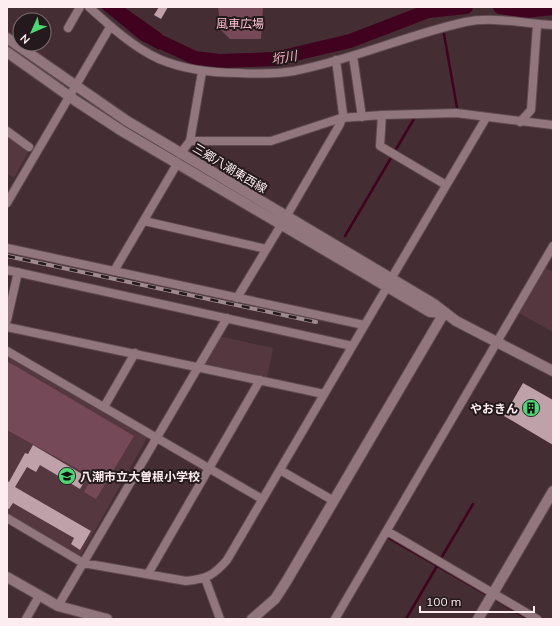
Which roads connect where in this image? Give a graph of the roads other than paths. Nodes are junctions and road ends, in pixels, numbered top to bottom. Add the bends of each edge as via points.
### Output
1 (80, 7) edge
2 (89, 7) edge
3 (537, 25) junction
4 (553, 25) edge
5 (110, 27) junction
6 (68, 28) dead end
7 (7, 38) edge
8 (7, 52) edge
9 (353, 56) junction
10 (336, 60) junction
11 (202, 72) junction
12 (76, 87) junction
13 (70, 97) junction
14 (382, 115) junction
15 (362, 116) junction
16 (341, 118) junction
17 (486, 118) junction
18 (520, 122) junction
19 (553, 125) edge
20 (7, 131) edge
21 (190, 141) junction
22 (29, 147) dead end
23 (180, 154) junction
24 (177, 164) junction
25 (446, 185) junction
26 (10, 190) edge
27 (7, 203) edge
28 (144, 221) junction
29 (283, 221) junction
30 (553, 246) edge
31 (7, 248) edge
32 (266, 249) junction
33 (7, 270) edge
34 (114, 271) junction
35 (18, 272) junction
36 (389, 283) junction
37 (237, 298) junction
38 (444, 314) junction
39 (227, 318) junction
40 (7, 320) edge
41 (364, 326) junction
42 (7, 327) edge
43 (496, 342) junction
44 (352, 346) junction
45 (7, 351) edge
46 (135, 353) junction
47 (198, 367) junction
48 (553, 372) edge
49 (260, 380) junction
50 (324, 394) junction
51 (104, 407) junction
52 (156, 438) junction
53 (210, 468) junction
54 (280, 470) junction
55 (553, 491) edge
56 (262, 499) junction
57 (334, 501) junction
58 (7, 518) edge
59 (387, 531) junction
60 (83, 563) junction
61 (148, 574) junction
62 (7, 577) edge
63 (205, 578) junction
64 (493, 593) junction
65 (39, 596) junction
66 (58, 606) junction
67 (26, 619) edge
68 (107, 619) edge
69 (220, 619) edge
70 (252, 619) edge
71 (336, 619) edge
72 (478, 619) edge
73 (537, 619) edge

1 - 6 street
2 - 5 street
3 - 4 street
3 - 9 street via 488,20 466,22
3 - 18 street via 531,110
5 - 11 street via 159,59
5 - 12 street
7 - 12 street, 三郷八潮東西線
8 - 13 street, 三郷八潮東西線
9 - 10 street
9 - 15 street
10 - 11 street via 279,73
10 - 16 street via 343,114
11 - 21 street
12 - 13 street
12 - 23 street, 三郷八潮東西線
13 - 24 street, 三郷八潮東西線
13 - 26 street
14 - 15 street
14 - 17 street via 456,113
14 - 25 street via 380,146
15 - 16 street
16 - 21 street via 271,141
16 - 29 street via 340,124
17 - 18 street
17 - 25 street
18 - 19 street
20 - 22 street
21 - 23 street
23 - 29 street, 三郷八潮東西線
24 - 28 street
24 - 29 street, 三郷八潮東西線
25 - 36 street
26 - 27 street
28 - 32 street
28 - 34 street
29 - 32 street
29 - 36 street, 三郷八潮東西線
30 - 43 street
31 - 34 street
32 - 37 street
33 - 35 street
34 - 37 street
35 - 39 street
35 - 40 street
36 - 38 street, 三郷八潮東西線 via 434,304
36 - 41 street
37 - 41 street
38 - 43 street, 三郷八潮東西線
38 - 57 street
39 - 44 street
39 - 47 street
41 - 44 street
42 - 46 street
43 - 48 street, 三郷八潮東西線
43 - 59 street
44 - 50 street
45 - 51 street
46 - 47 street
46 - 51 street
47 - 49 street
47 - 52 street
49 - 50 street
49 - 53 street
50 - 54 street
51 - 52 street
52 - 53 street
52 - 60 street
53 - 56 street
53 - 61 street
54 - 56 street
54 - 57 street
55 - 64 street
56 - 63 street via 227,560 216,572
57 - 70 street via 275,599
58 - 60 street
59 - 64 street
59 - 71 street
60 - 61 street
60 - 66 street
61 - 63 street via 186,581
62 - 65 street
63 - 69 street
64 - 72 street
64 - 73 street
65 - 66 street
65 - 67 street
66 - 68 street

